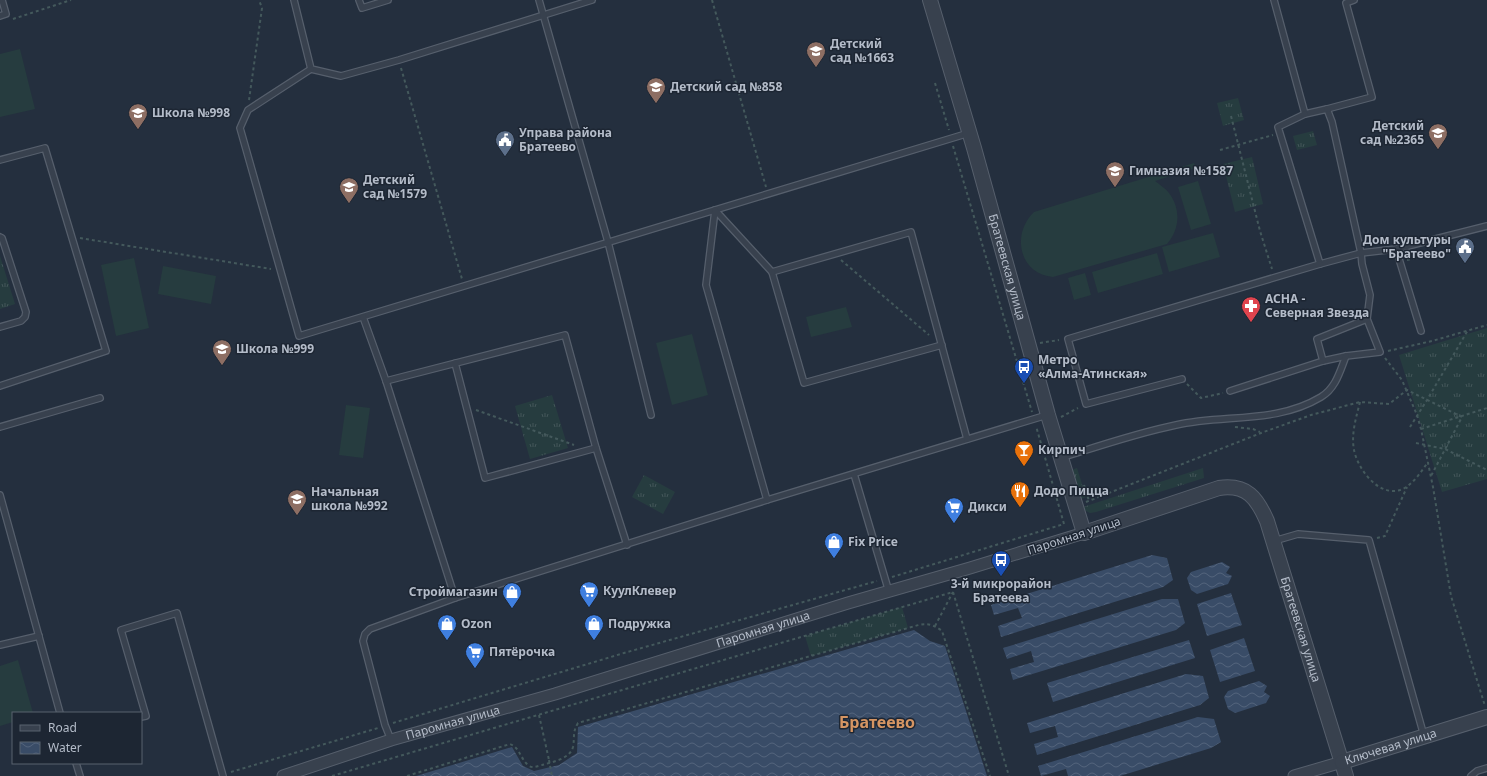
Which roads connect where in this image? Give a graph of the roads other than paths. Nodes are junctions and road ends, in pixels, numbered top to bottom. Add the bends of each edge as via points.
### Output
1 (2, 0) edge
2 (294, 0) edge
3 (359, 0) edge
4 (388, 0) edge
5 (539, 0) edge
6 (592, 0) edge
7 (930, 0) edge
8 (1274, 0) edge
9 (1354, 0) edge
10 (543, 15) junction
11 (0, 16) edge
12 (311, 69) junction
13 (1328, 109) junction
14 (1306, 114) junction
15 (969, 133) junction
16 (0, 160) edge
17 (715, 210) junction
18 (1487, 226) edge
19 (0, 236) edge
20 (608, 242) junction
21 (1396, 249) junction
22 (1361, 253) junction
23 (1320, 264) junction
24 (772, 272) junction
25 (363, 317) junction
26 (1367, 320) junction
27 (0, 328) edge
28 (1421, 331) dead end
29 (942, 345) junction
30 (1346, 356) junction
31 (1323, 361) junction
32 (454, 363) junction
33 (1182, 379) road end
34 (386, 381) junction
35 (0, 386) edge
36 (1230, 391) road end
37 (100, 398) dead end
38 (651, 415) dead end
39 (1047, 417) junction
40 (0, 427) edge
41 (967, 439) junction
42 (596, 448) junction
43 (1061, 458) junction
44 (854, 474) junction
45 (1244, 490) joint
46 (0, 495) edge
47 (767, 500) junction
48 (1084, 533) junction
49 (1274, 541) junction
50 (627, 545) junction
51 (889, 592) junction
52 (455, 598) junction
53 (39, 636) junction
54 (0, 645) edge
55 (60, 712) edge
56 (1486, 712) edge
57 (142, 717) edge
58 (1424, 737) junction
59 (391, 740) junction
60 (1342, 762) junction
61 (76, 764) edge
62 (1487, 768) edge
63 (223, 775) edge
64 (80, 776) edge
65 (283, 776) edge
66 (1294, 776) edge
67 (1346, 776) edge
68 (1471, 776) edge

1 - 11 lane via 6,14
2 - 12 lane
3 - 4 lane via 362,8
5 - 10 lane
6 - 10 lane
7 - 15 street, Братеевская улица
8 - 14 lane
9 - 13 lane via 1346,3 1372,97
10 - 12 lane via 341,76
10 - 20 lane
12 - 25 lane via 248,110 240,128 299,336
13 - 14 lane
13 - 22 lane
14 - 23 lane via 1278,127
15 - 17 lane
15 - 39 street, Братеевская улица
16 - 35 lane via 45,148 106,351
17 - 20 lane
17 - 24 lane
17 - 47 lane via 706,285
18 - 21 lane
19 - 27 lane via 26,312 21,321
20 - 25 lane
20 - 38 lane
21 - 22 lane
21 - 28 lane
22 - 23 lane
22 - 26 lane via 1370,295
23 - 33 lane via 1068,339 1086,404
24 - 29 lane via 804,383
24 - 29 lane via 911,232
25 - 34 lane
26 - 30 lane via 1380,352
26 - 31 lane via 1317,339
29 - 41 lane
30 - 31 lane
30 - 43 lane via 1333,386 1322,396 1300,408 1269,416 1211,419 1176,425
31 - 36 lane
32 - 34 lane
32 - 42 lane via 565,335
32 - 42 lane via 485,478
34 - 52 lane
37 - 40 lane
39 - 41 lane
39 - 43 street, Братеевская улица
41 - 44 lane
42 - 50 lane
43 - 48 street, Братеевская улица
44 - 47 lane
44 - 51 lane
45 - 48 street, Паромная улица via 1219,488
45 - 49 street, Братеевская улица via 1262,508
46 - 53 lane
47 - 50 lane
48 - 51 street, Паромная улица
49 - 58 lane via 1298,534 1369,540
49 - 60 street, Братеевская улица
50 - 52 lane
51 - 59 street, Паромная улица via 555,694
52 - 59 lane via 370,629 365,634 363,641
53 - 54 lane
53 - 55 lane
56 - 58 street, Ключевая улица
57 - 63 lane via 146,716 121,630 177,613
58 - 60 street, Ключевая улица
59 - 65 street, Паромная улица
60 - 66 street, Ключевая улица
60 - 67 street, Братеевская улица
61 - 64 lane
62 - 68 lane

